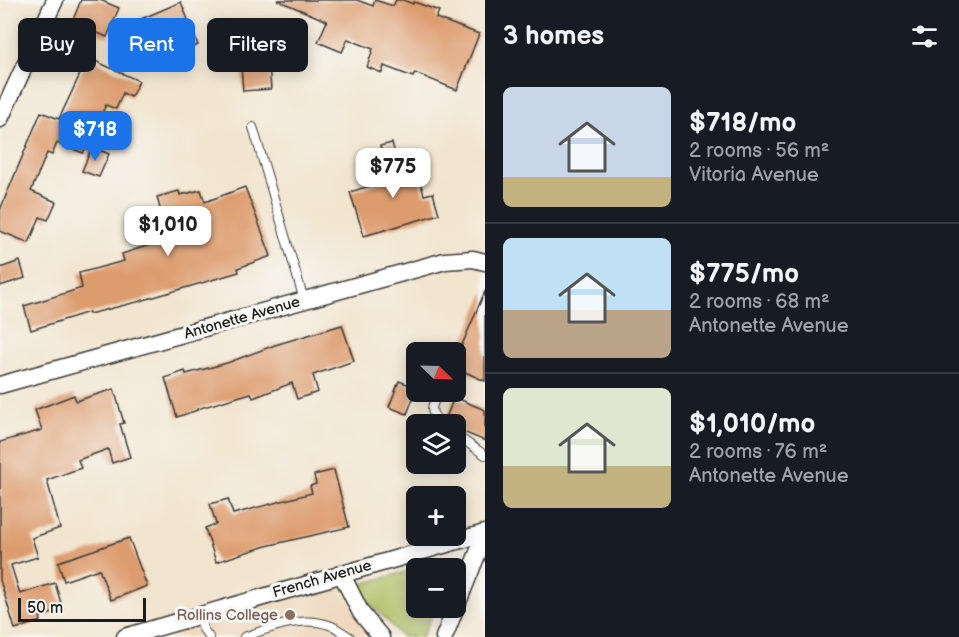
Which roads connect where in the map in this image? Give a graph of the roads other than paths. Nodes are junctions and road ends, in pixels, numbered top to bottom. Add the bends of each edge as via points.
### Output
1 (55, 0) edge
2 (0, 119) edge
3 (253, 127) dead end
4 (485, 262) edge
5 (304, 300) junction
6 (0, 385) edge
7 (434, 402) dead end
8 (432, 414) edge
9 (466, 442) edge
10 (485, 455) edge
11 (485, 534) edge
12 (341, 573) junction
13 (199, 615) junction
14 (378, 636) edge
15 (125, 637) edge
16 (210, 637) edge
17 (244, 637) edge
18 (350, 637) edge
19 (444, 637) edge

1 - 2 street
3 - 5 lane
4 - 5 street, Antonette Avenue via 445,261
5 - 6 street, Antonette Avenue
7 - 8 lane
9 - 10 lane
11 - 12 street, French Avenue
11 - 19 street
12 - 13 street, French Avenue
12 - 14 street via 361,613
13 - 15 street, French Avenue
13 - 16 lane
17 - 18 lane via 306,621 329,625

